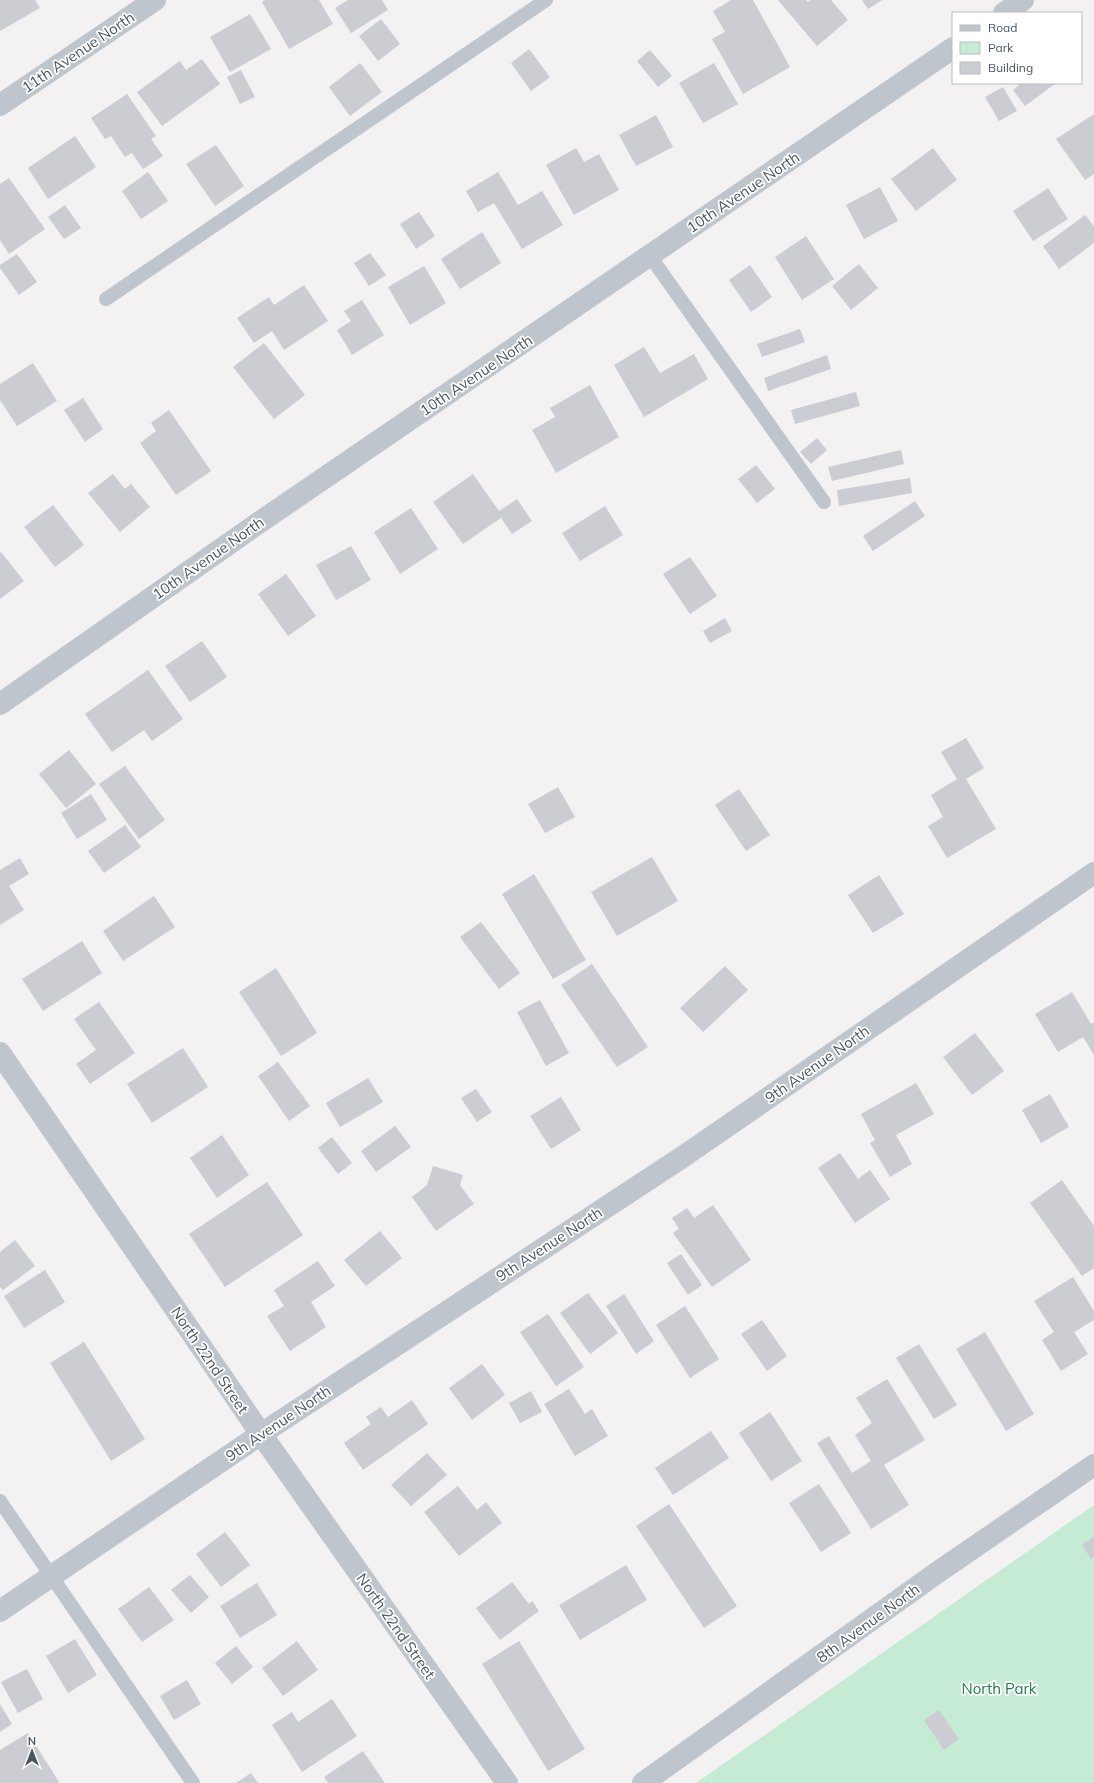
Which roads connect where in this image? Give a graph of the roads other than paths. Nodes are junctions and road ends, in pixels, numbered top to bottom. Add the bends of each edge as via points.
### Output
1 (156, 0) edge
2 (546, 0) edge
3 (1023, 0) edge
4 (1005, 12) edge
5 (952, 49) edge
6 (0, 105) edge
7 (650, 256) junction
8 (106, 299) dead end
9 (824, 502) dead end
10 (0, 704) edge
11 (1094, 873) edge
12 (0, 1053) edge
13 (261, 1434) junction
14 (1094, 1465) edge
15 (0, 1501) edge
16 (52, 1575) junction
17 (0, 1611) edge
18 (193, 1783) edge
19 (507, 1783) edge
20 (643, 1783) edge

1 - 6 street, 11th Avenue North
2 - 8 lane
3 - 4 street
5 - 7 street, 10th Avenue North
7 - 9 lane
7 - 10 street, 10th Avenue North via 263,520
11 - 13 street, 9th Avenue North via 684,1156
12 - 13 street, North 22nd Street
13 - 16 street, 9th Avenue North
13 - 19 street, North 22nd Street
14 - 20 street, 8th Avenue North via 938,1572
15 - 16 lane
16 - 17 street, 9th Avenue North
16 - 18 lane

